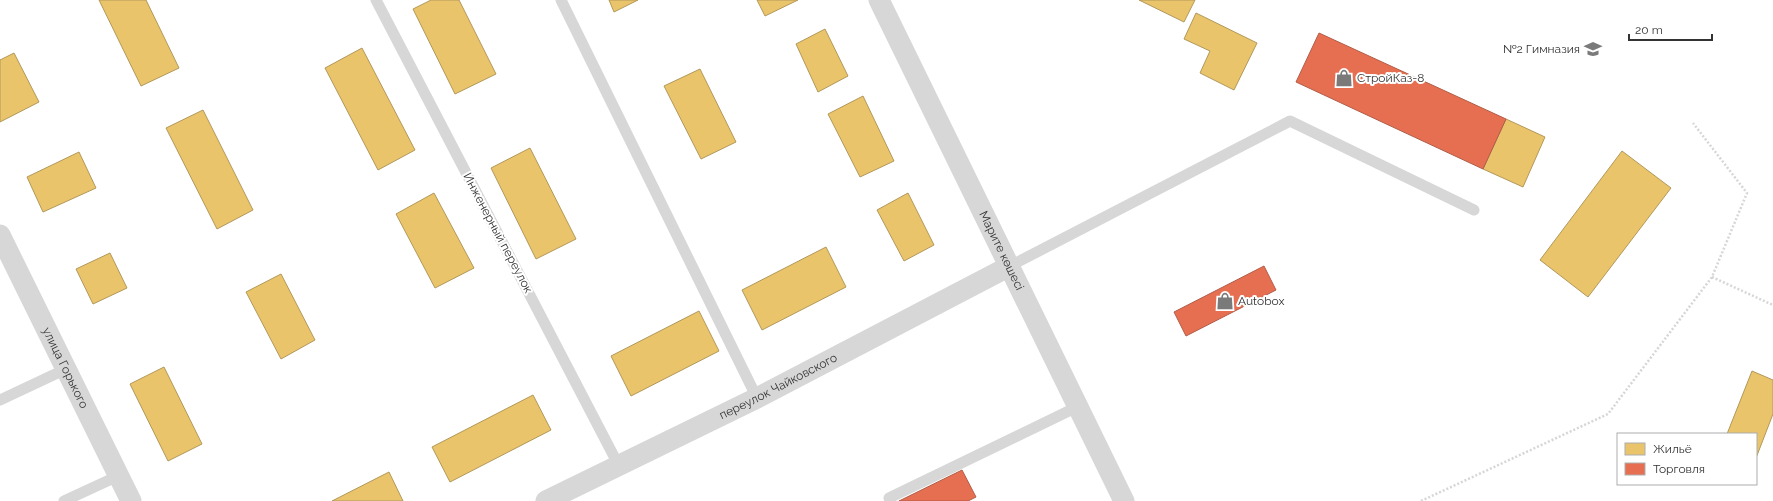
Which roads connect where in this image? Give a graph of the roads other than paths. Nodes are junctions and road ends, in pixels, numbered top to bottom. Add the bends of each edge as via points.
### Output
1 (376, 0) edge
2 (561, 0) edge
3 (879, 0) edge
4 (1474, 210) dead end
5 (0, 235) edge
6 (1008, 267) junction
7 (66, 369) junction
8 (757, 398) junction
9 (0, 400) edge
10 (1077, 407) junction
11 (619, 466) junction
12 (118, 476) junction
13 (889, 498) dead end
14 (64, 501) edge
15 (131, 501) edge
16 (546, 501) edge
17 (1124, 501) edge

1 - 11 lane, Инженерный переулок
2 - 8 lane
3 - 6 street, Марите көшесі
4 - 6 lane via 1290,121
5 - 7 street, улица Горького
6 - 8 street, переулок Чайковского
6 - 10 street, Марите көшесі
7 - 9 lane
7 - 12 street, улица Горького
8 - 11 street, переулок Чайковского
10 - 13 lane
10 - 17 street, Марите көшесі
11 - 16 street, переулок Чайковского
12 - 14 lane
12 - 15 street, улица Горького

